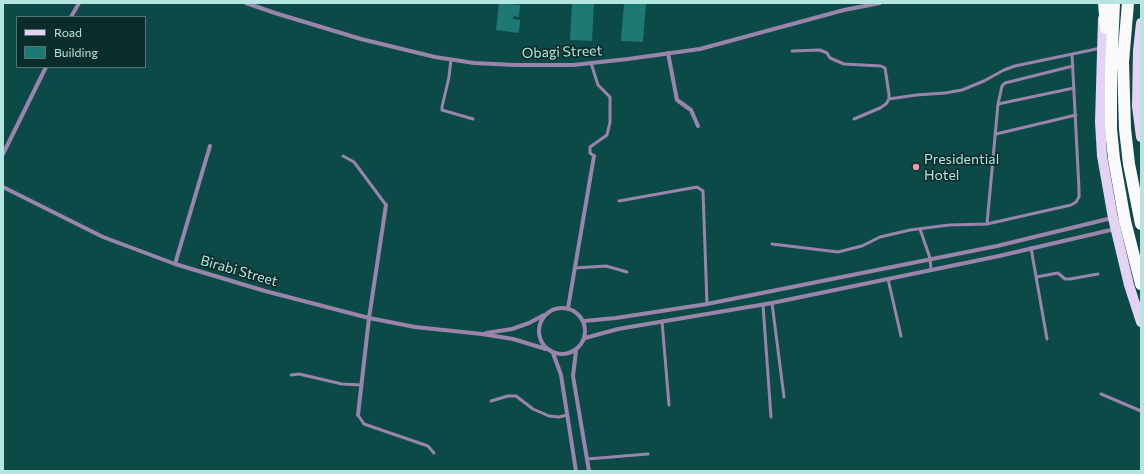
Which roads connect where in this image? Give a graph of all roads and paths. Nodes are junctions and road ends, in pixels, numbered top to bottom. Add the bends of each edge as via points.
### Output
1 (78, 3) edge
2 (246, 3) edge
3 (880, 3) edge
4 (1104, 3) edge
5 (1114, 3) edge
6 (1128, 3) edge
7 (1133, 3) edge
8 (860, 5) edge
9 (72, 16) edge
10 (1141, 23) edge
11 (1124, 40) junction
12 (1102, 48) junction
13 (792, 50) dead end
14 (1139, 50) edge
15 (668, 53) junction
16 (1072, 54) junction
17 (451, 59) junction
18 (591, 63) junction
19 (1073, 66) junction
20 (46, 68) edge
21 (1074, 88) junction
22 (1111, 97) junction
23 (889, 100) junction
24 (998, 104) junction
25 (1139, 106) edge
26 (1076, 115) junction
27 (473, 118) dead end
28 (854, 119) dead end
29 (698, 126) dead end
30 (996, 134) junction
31 (1141, 137) edge
32 (210, 146) dead end
33 (3, 154) edge
34 (342, 156) dead end
35 (594, 156) joint
36 (3, 187) edge
37 (619, 201) dead end
38 (386, 204) joint
39 (1112, 218) junction
40 (987, 224) junction
41 (1141, 224) edge
42 (920, 229) junction
43 (1116, 229) junction
44 (772, 244) dead end
45 (997, 246) junction
46 (1031, 248) junction
47 (999, 256) junction
48 (930, 258) junction
49 (175, 264) junction
50 (575, 268) junction
51 (931, 270) junction
52 (627, 272) dead end
53 (1098, 274) dead end
54 (1036, 277) junction
55 (888, 279) junction
56 (1141, 284) edge
57 (772, 303) junction
58 (707, 304) junction
59 (763, 305) junction
60 (568, 308) junction
61 (546, 314) junction
62 (369, 318) junction
63 (584, 321) junction
64 (662, 321) junction
65 (1141, 322) edge
66 (482, 334) junction
67 (901, 336) dead end
68 (585, 338) junction
69 (1047, 339) dead end
70 (546, 349) junction
71 (576, 351) junction
72 (553, 353) junction
73 (291, 375) dead end
74 (362, 385) junction
75 (1102, 394) dead end
76 (784, 397) dead end
77 (491, 401) dead end
78 (669, 405) dead end
79 (1141, 411) edge
80 (358, 415) joint
81 (567, 416) junction
82 (771, 417) dead end
83 (434, 453) dead end
84 (648, 454) dead end
85 (587, 459) junction
86 (576, 471) edge
87 (589, 471) edge

1 - 9 street
2 - 17 street, Obagi Street via 361,39
3 - 8 street, Obagi Street
4 - 12 main road
4 - 22 highway
5 - 22 highway
6 - 11 highway
7 - 11 highway
8 - 15 street, Obagi Street via 700,48
10 - 14 main road
11 - 41 highway via 1126,129 1130,171
12 - 16 lane
12 - 39 main road via 1100,122 1102,156
13 - 23 lane via 820,50 844,64 881,66 884,68
14 - 25 main road
15 - 18 street, Obagi Street
15 - 29 street via 677,100 691,110
16 - 19 lane
16 - 23 lane via 1015,66 962,90
17 - 18 street, Obagi Street via 516,65
17 - 27 lane via 442,110
18 - 35 lane via 598,85 610,97 607,135 590,147 590,153
19 - 21 lane
19 - 24 lane via 1005,83 1000,91
20 - 33 street
21 - 24 lane
21 - 26 lane
22 - 56 highway via 1111,129 1116,175
23 - 28 lane via 880,108
24 - 30 lane
25 - 31 main road
26 - 30 lane
26 - 40 lane via 1079,189 1076,202
30 - 40 lane
32 - 49 street
34 - 38 lane via 354,162
35 - 50 street
36 - 49 street, Birabi Street via 103,236
37 - 58 lane via 697,187 703,191
38 - 62 street
39 - 43 main road
39 - 45 street
40 - 42 lane
42 - 44 lane via 880,237 862,246 838,252
42 - 48 lane
43 - 46 street
43 - 65 main road
45 - 47 street
45 - 48 street
46 - 47 street
46 - 54 lane
47 - 51 street
48 - 51 lane
48 - 58 street
49 - 62 street, Birabi Street
50 - 52 lane via 606,266
50 - 60 street
51 - 55 street
53 - 54 lane via 1070,279 1058,273
54 - 69 lane
55 - 57 street
55 - 67 lane
57 - 59 street
57 - 76 lane
58 - 63 street
59 - 64 street
59 - 82 lane
60 - 61 street via 560,308
60 - 63 street
61 - 66 street via 512,329
61 - 70 street via 539,327 541,342
62 - 66 street, Birabi Street via 415,327
62 - 74 street
63 - 68 street
64 - 68 street
64 - 78 lane
66 - 70 street via 513,339
68 - 71 street
70 - 72 street
71 - 72 street via 560,355
71 - 85 street via 574,376
72 - 81 street via 561,375
73 - 74 lane via 300,374 332,382
74 - 80 street
75 - 79 lane
77 - 81 lane via 516,396 533,409 549,416
80 - 83 lane via 364,424 428,446
81 - 86 street
84 - 85 lane
85 - 87 street

